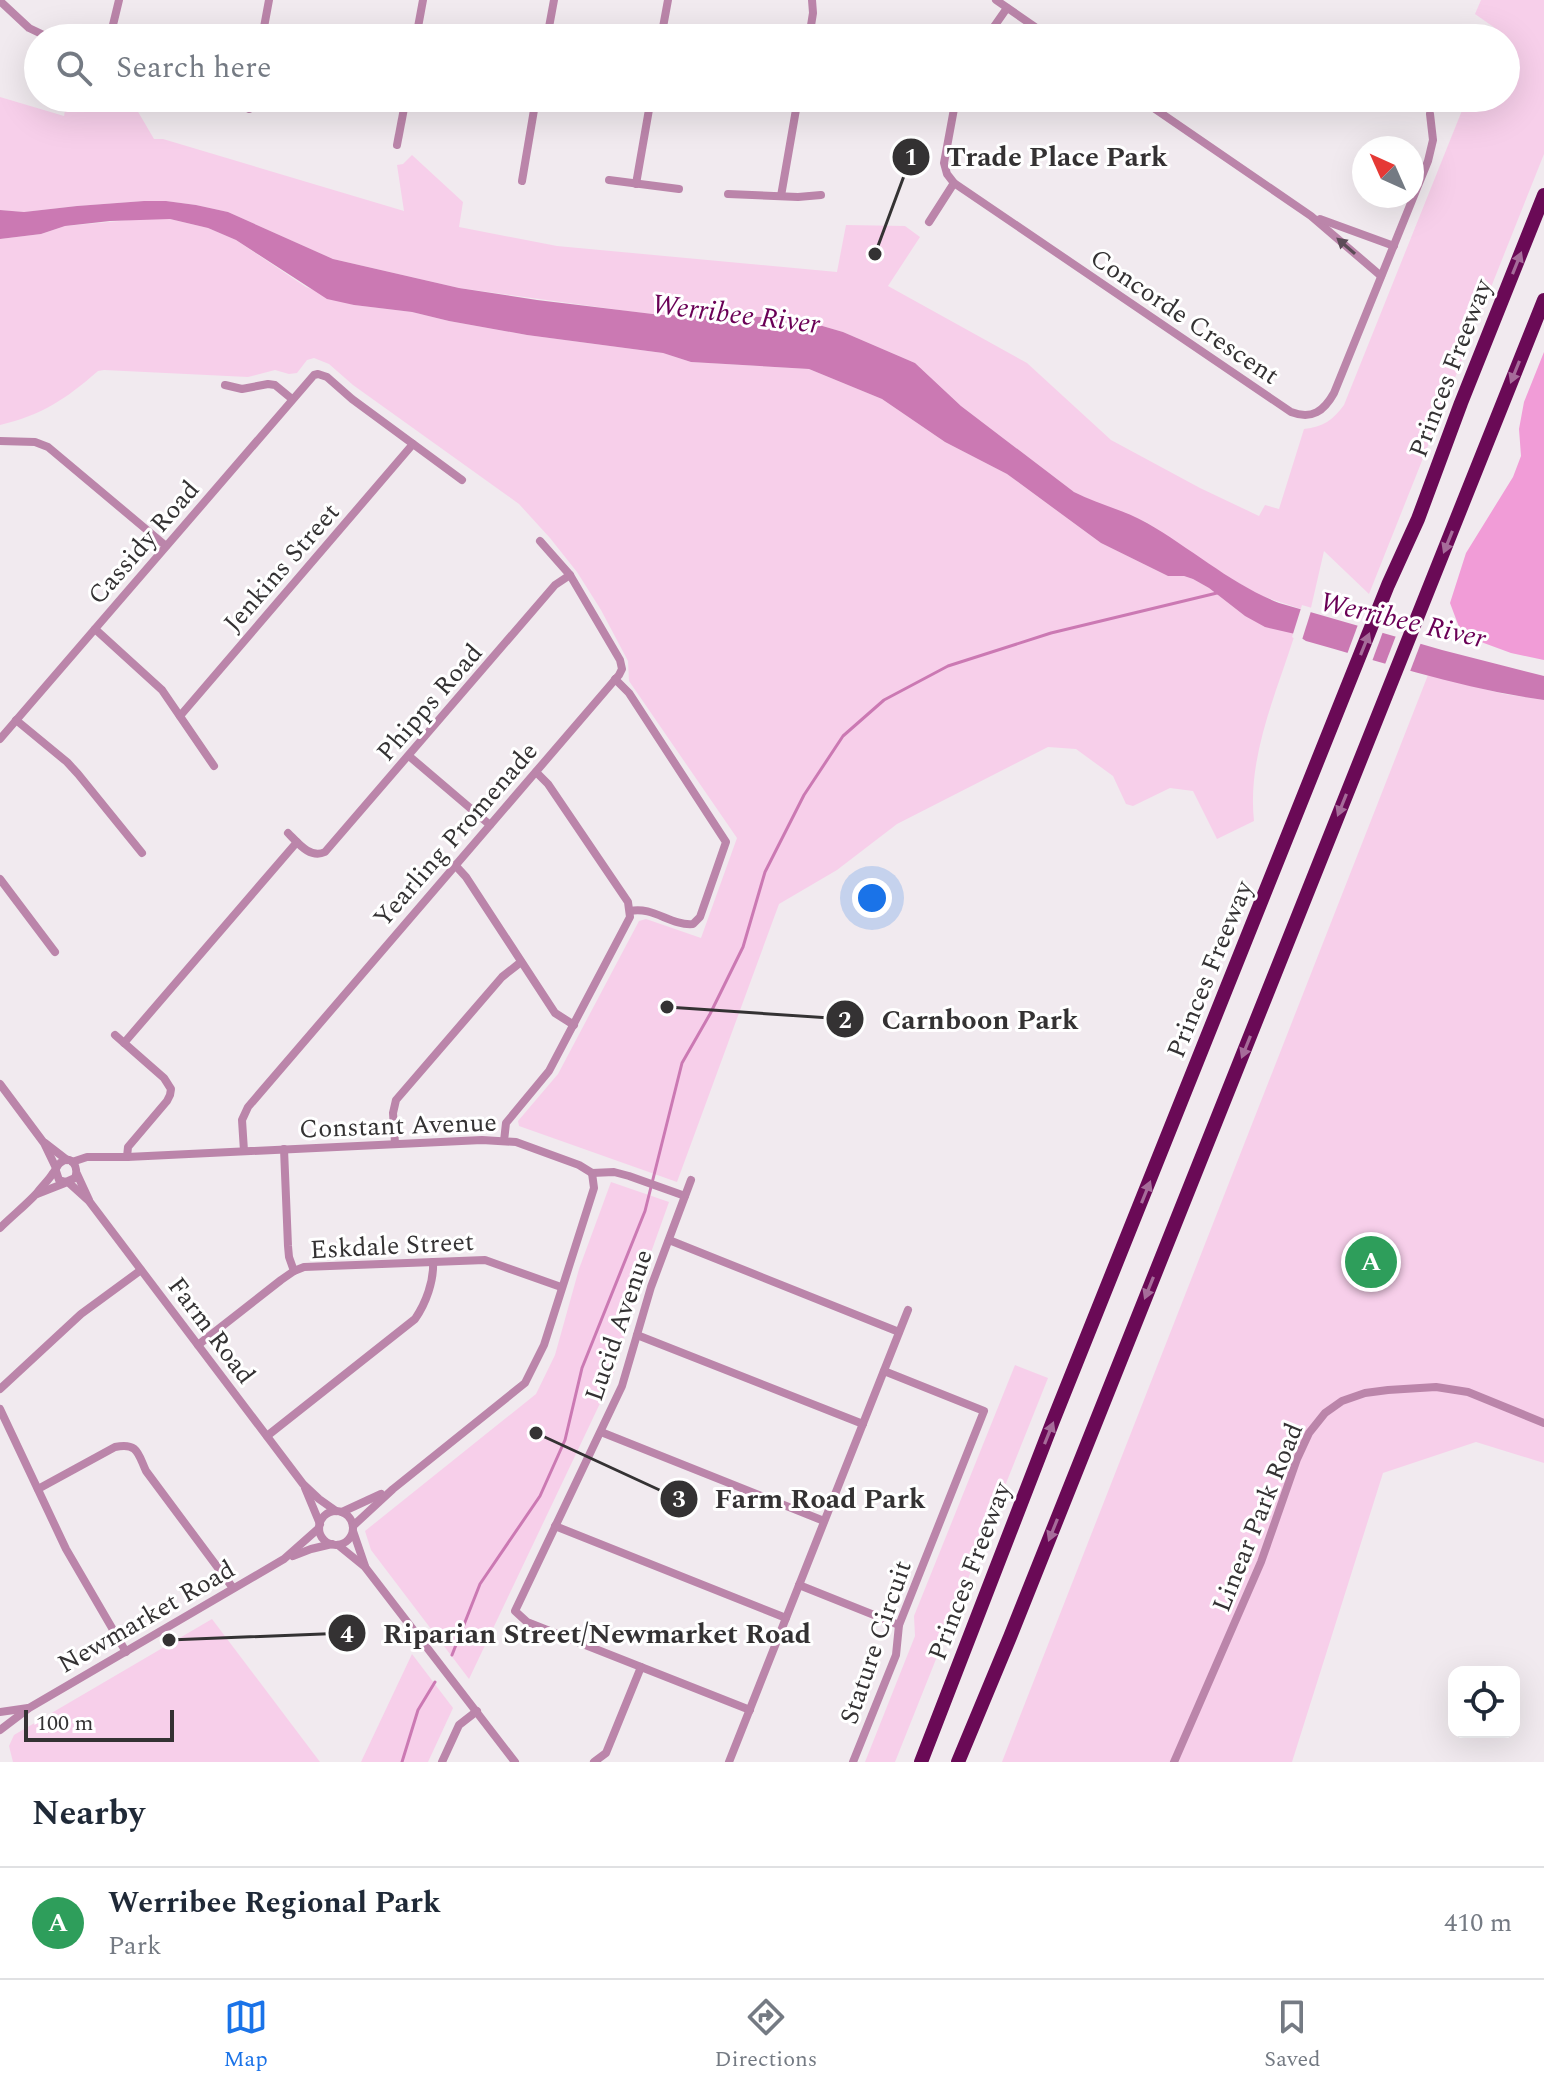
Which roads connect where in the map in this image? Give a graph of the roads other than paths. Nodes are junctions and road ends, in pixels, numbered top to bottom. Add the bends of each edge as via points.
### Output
1 (119, 0) edge
2 (269, 0) edge
3 (423, 0) edge
4 (554, 0) edge
5 (668, 0) edge
6 (812, 0) edge
7 (996, 0) edge
8 (0, 1) edge
9 (1007, 8) junction
10 (25, 24) edge
11 (113, 24) edge
12 (265, 24) edge
13 (419, 24) edge
14 (550, 24) edge
15 (664, 24) edge
16 (811, 24) edge
17 (996, 24) edge
18 (1030, 24) edge
19 (403, 112) edge
20 (534, 112) edge
21 (649, 112) edge
22 (796, 112) edge
23 (953, 112) edge
24 (1159, 112) edge
25 (1430, 114) dead end
26 (397, 145) dead end
27 (609, 180) dead end
28 (522, 181) dead end
29 (954, 183) junction
30 (636, 184) junction
31 (679, 189) dead end
32 (728, 194) dead end
33 (821, 195) dead end
34 (1544, 195) edge
35 (781, 196) junction
36 (1311, 216) junction
37 (929, 222) dead end
38 (1394, 246) junction
39 (1381, 276) junction
40 (1544, 300) edge
41 (225, 385) dead end
42 (292, 399) junction
43 (0, 441) edge
44 (413, 444) junction
45 (462, 480) dead end
46 (540, 541) dead end
47 (166, 546) junction
48 (570, 575) junction
49 (95, 629) junction
50 (615, 679) junction
51 (180, 716) junction
52 (16, 720) junction
53 (0, 739) edge
54 (409, 756) junction
55 (214, 766) dead end
56 (536, 772) junction
57 (490, 825) junction
58 (288, 833) dead end
59 (297, 842) junction
60 (142, 853) dead end
61 (455, 865) junction
62 (0, 879) edge
63 (630, 911) junction
64 (55, 952) dead end
65 (521, 962) junction
66 (574, 1025) junction
67 (115, 1035) dead end
68 (124, 1043) junction
69 (0, 1084) edge
70 (504, 1141) junction
71 (44, 1143) junction
72 (395, 1143) junction
73 (284, 1149) junction
74 (244, 1151) junction
75 (103, 1157) junction
76 (127, 1157) junction
77 (70, 1161) junction
78 (56, 1170) junction
79 (77, 1173) junction
80 (592, 1173) junction
81 (691, 1180) dead end
82 (67, 1182) junction
83 (36, 1194) junction
84 (685, 1196) junction
85 (89, 1201) junction
86 (0, 1228) edge
87 (669, 1240) junction
88 (433, 1262) junction
89 (141, 1270) junction
90 (294, 1271) junction
91 (561, 1287) junction
92 (908, 1310) dead end
93 (899, 1332) junction
94 (637, 1335) junction
95 (198, 1345) junction
96 (884, 1371) junction
97 (0, 1389) edge
98 (0, 1409) edge
99 (1544, 1423) edge
100 (863, 1424) junction
101 (601, 1432) junction
102 (267, 1436) junction
103 (303, 1484) junction
104 (38, 1489) junction
105 (393, 1489) junction
106 (339, 1511) junction
107 (824, 1521) junction
108 (320, 1526) junction
109 (555, 1526) junction
110 (353, 1528) junction
111 (335, 1544) junction
112 (284, 1559) junction
113 (365, 1567) junction
114 (799, 1585) junction
115 (233, 1588) junction
116 (786, 1618) junction
117 (899, 1625) junction
118 (126, 1652) junction
119 (641, 1667) junction
120 (29, 1708) junction
121 (750, 1710) junction
122 (477, 1711) junction
123 (0, 1715) edge
124 (0, 1730) edge
125 (442, 1762) edge
126 (515, 1762) edge
127 (594, 1762) edge
128 (729, 1762) edge
129 (853, 1762) edge
130 (921, 1762) edge
131 (958, 1762) edge
132 (1174, 1762) edge

1 - 11 street
2 - 12 street
3 - 13 street
4 - 14 street
5 - 15 street
6 - 16 street
7 - 9 street
8 - 10 street
9 - 17 street
9 - 18 street
19 - 26 street
20 - 28 street
21 - 30 street
22 - 35 street
23 - 29 street via 944,163
24 - 36 street
25 - 38 street, Concorde Crescent via 1433,140 1428,161
27 - 30 street
29 - 37 street
29 - 39 street, Concorde Crescent via 1300,416 1321,411 1329,402
30 - 31 street
32 - 35 street
33 - 35 street
130 -> 34 highway, Princes Freeway
36 - 38 street
39 -> 36 street
38 - 39 street, Concorde Crescent
40 -> 131 highway
41 - 42 street via 275,385
42 - 44 street, Cassidy Road via 310,378 327,377
42 - 47 street, Cassidy Road
43 - 47 street via 48,447
44 - 45 street
44 - 51 street, Jenkins Street
46 - 48 street
47 - 49 street, Cassidy Road
48 - 50 street via 620,660 622,669
48 - 54 street, Phipps Road via 555,585
49 - 51 street via 162,690
49 - 52 street, Cassidy Road
50 - 56 street, Yearling Promenade
50 - 63 street via 726,842 693,924 647,910
51 - 55 street
52 - 53 street, Cassidy Road
52 - 60 street via 78,774
54 - 57 street
54 - 59 street, Phipps Road via 330,847 319,855
56 - 57 street, Yearling Promenade
56 - 63 street
57 - 61 street, Yearling Promenade
58 - 59 street
59 - 68 street
61 - 65 street
61 - 74 street, Yearling Promenade via 248,1107 242,1120
62 - 64 street
63 - 66 street
65 - 66 street via 555,1013
65 - 72 street via 502,977 396,1100
66 - 70 street via 549,1071 506,1123
67 - 68 street
68 - 76 street via 171,1089 128,1147
69 - 71 street
70 - 72 street, Constant Avenue
70 - 80 street, Constant Avenue
71 - 77 street
71 - 78 street
72 - 73 street, Constant Avenue
73 - 74 street, Constant Avenue
73 - 90 street
74 - 76 street, Constant Avenue
75 - 76 street, Constant Avenue
75 - 77 street, Constant Avenue
75 - 79 street, Constant Avenue
77 - 78 street via 61,1162
77 - 79 street
78 - 82 street via 59,1180
78 - 83 street
79 - 82 street
79 - 85 street, Farm Road
80 - 84 street, Constant Avenue via 614,1172
80 - 91 street via 594,1188
81 - 84 street, Lucid Avenue
82 - 83 street
82 - 85 street, Farm Road
83 - 86 street
84 - 87 street, Lucid Avenue
85 - 89 street, Farm Road
87 - 93 street
87 - 94 street, Lucid Avenue
88 - 90 street, Eskdale Street
88 - 91 street, Eskdale Street via 485,1260
88 - 102 street via 430,1287 415,1319
89 - 95 street, Farm Road
89 - 97 street via 81,1314
90 - 95 street, Eskdale Street
91 - 105 street via 544,1345 525,1383
92 - 93 street
93 - 96 street
94 - 100 street
94 - 101 street, Lucid Avenue
95 - 102 street, Farm Road
96 - 100 street
96 - 117 street, Stature Circuit via 984,1411
98 - 104 street
99 - 132 street, Linear Park Road via 1468,1392 1436,1387 1365,1393 1325,1413 1303,1445 1261,1562
100 - 107 street
101 - 107 street
101 - 109 street, Lucid Avenue
102 - 103 street, Farm Road
103 - 106 street, Farm Road
103 - 108 street, Farm Road
104 - 115 street via 115,1447 132,1447
104 - 118 street via 70,1557
105 - 106 street
105 - 110 street
106 - 108 street via 326,1514
106 - 110 street via 350,1517
107 - 114 street
108 - 111 street via 322,1536
108 - 112 street, Newmarket Road
109 - 116 street
109 - 119 street, Lucid Avenue via 515,1611 527,1622
110 - 111 street via 348,1540
110 - 113 street
111 - 112 street, Newmarket Road
111 - 113 street
112 - 115 street, Newmarket Road
113 - 122 street
114 - 116 street
114 - 117 street
115 - 118 street, Newmarket Road
116 - 121 street
117 - 129 street, Stature Circuit via 896,1655
118 - 120 street, Newmarket Road
119 - 121 street
119 - 127 street via 606,1753
120 - 123 street, Newmarket Road
120 - 124 street, Newmarket Road
121 - 128 street
122 - 125 street via 459,1725
122 - 126 street
123 - 124 street

